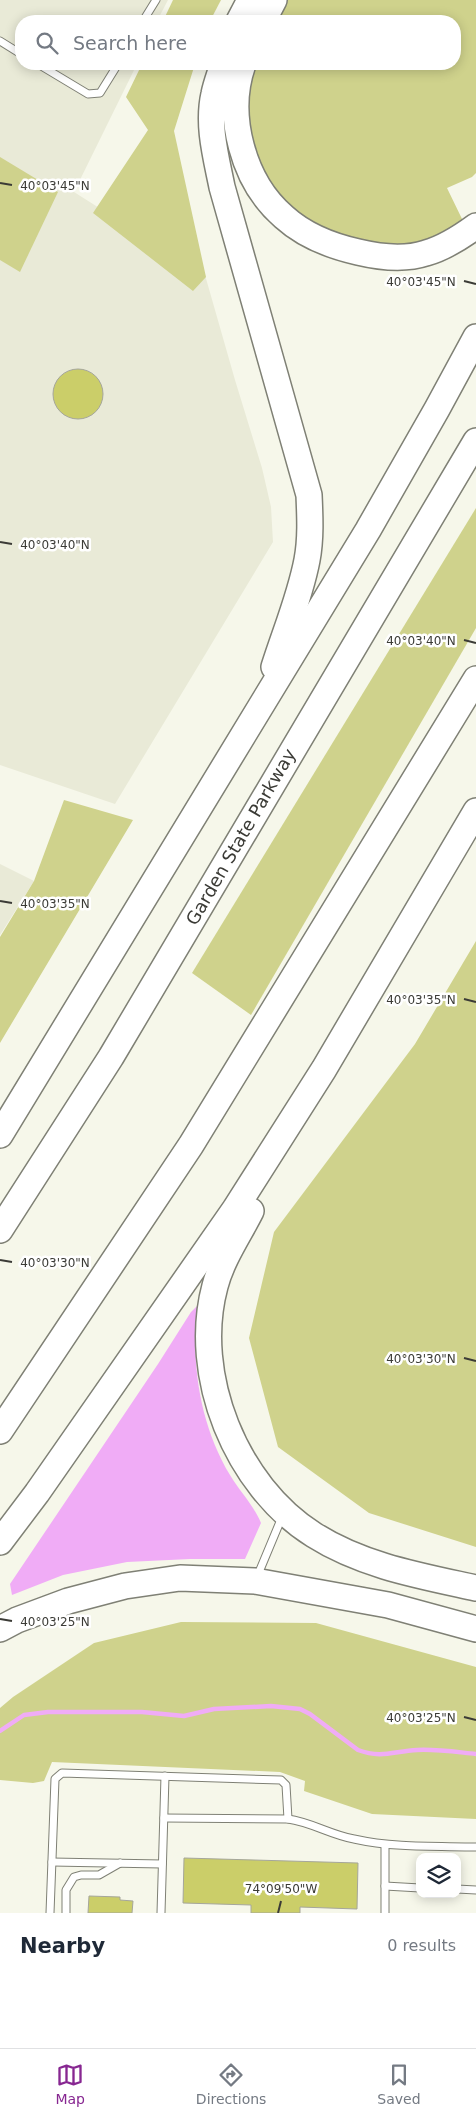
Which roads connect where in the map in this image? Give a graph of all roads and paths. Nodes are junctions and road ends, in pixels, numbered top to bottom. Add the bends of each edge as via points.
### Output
1 (156, 0) edge
2 (250, 0) edge
3 (274, 0) edge
4 (147, 15) edge
5 (242, 15) edge
6 (266, 15) edge
7 (0, 41) edge
8 (15, 50) edge
9 (48, 70) edge
10 (114, 70) edge
11 (221, 70) edge
12 (242, 70) edge
13 (476, 226) edge
14 (476, 337) edge
15 (476, 441) edge
16 (476, 679) edge
17 (261, 708) junction
18 (476, 811) edge
19 (324, 1068) junction
20 (0, 1135) edge
21 (0, 1230) edge
22 (0, 1431) edge
23 (284, 1512) junction
24 (0, 1542) edge
25 (255, 1582) junction
26 (476, 1588) edge
27 (0, 1629) edge
28 (476, 1629) edge
29 (165, 1776) junction
30 (164, 1818) junction
31 (288, 1819) junction
32 (385, 1845) junction
33 (476, 1846) edge
34 (52, 1862) junction
35 (120, 1863) junction
36 (162, 1864) junction
37 (385, 1886) junction
38 (416, 1888) edge
39 (461, 1889) edge
40 (476, 1890) edge
41 (50, 1913) edge
42 (66, 1913) edge
43 (161, 1913) edge
44 (385, 1913) edge

1 - 4 lane
2 - 5 highway
3 - 6 highway
7 - 8 lane
9 - 10 lane via 88,94 100,94
11 - 17 highway via 214,94 212,125 215,155 309,495 310,528 305,568
12 - 13 highway via 236,93 237,116 239,138 248,166 272,205 308,234 338,248 394,257 425,254
14 - 17 highway via 368,530
15 - 21 highway, Garden State Parkway via 111,1056
16 - 22 highway via 191,1145
17 - 20 highway
18 - 19 highway
19 - 23 highway via 223,1263 208,1320 213,1382 225,1421 242,1459
19 - 24 highway via 235,1209
23 - 25 lane
23 - 26 highway via 314,1535 383,1566
25 - 27 highway via 180,1578 125,1586 68,1601
25 - 28 highway via 388,1605
29 - 30 lane
29 - 31 lane via 281,1780 286,1785
29 - 34 lane via 62,1773 55,1779
30 - 31 lane
30 - 36 lane
31 - 32 lane via 352,1839
32 - 33 lane
32 - 37 lane
34 - 35 lane
34 - 41 lane
35 - 36 lane
35 - 42 lane via 99,1875 74,1877 66,1890
36 - 43 lane
37 - 38 lane
37 - 44 lane
39 - 40 lane

